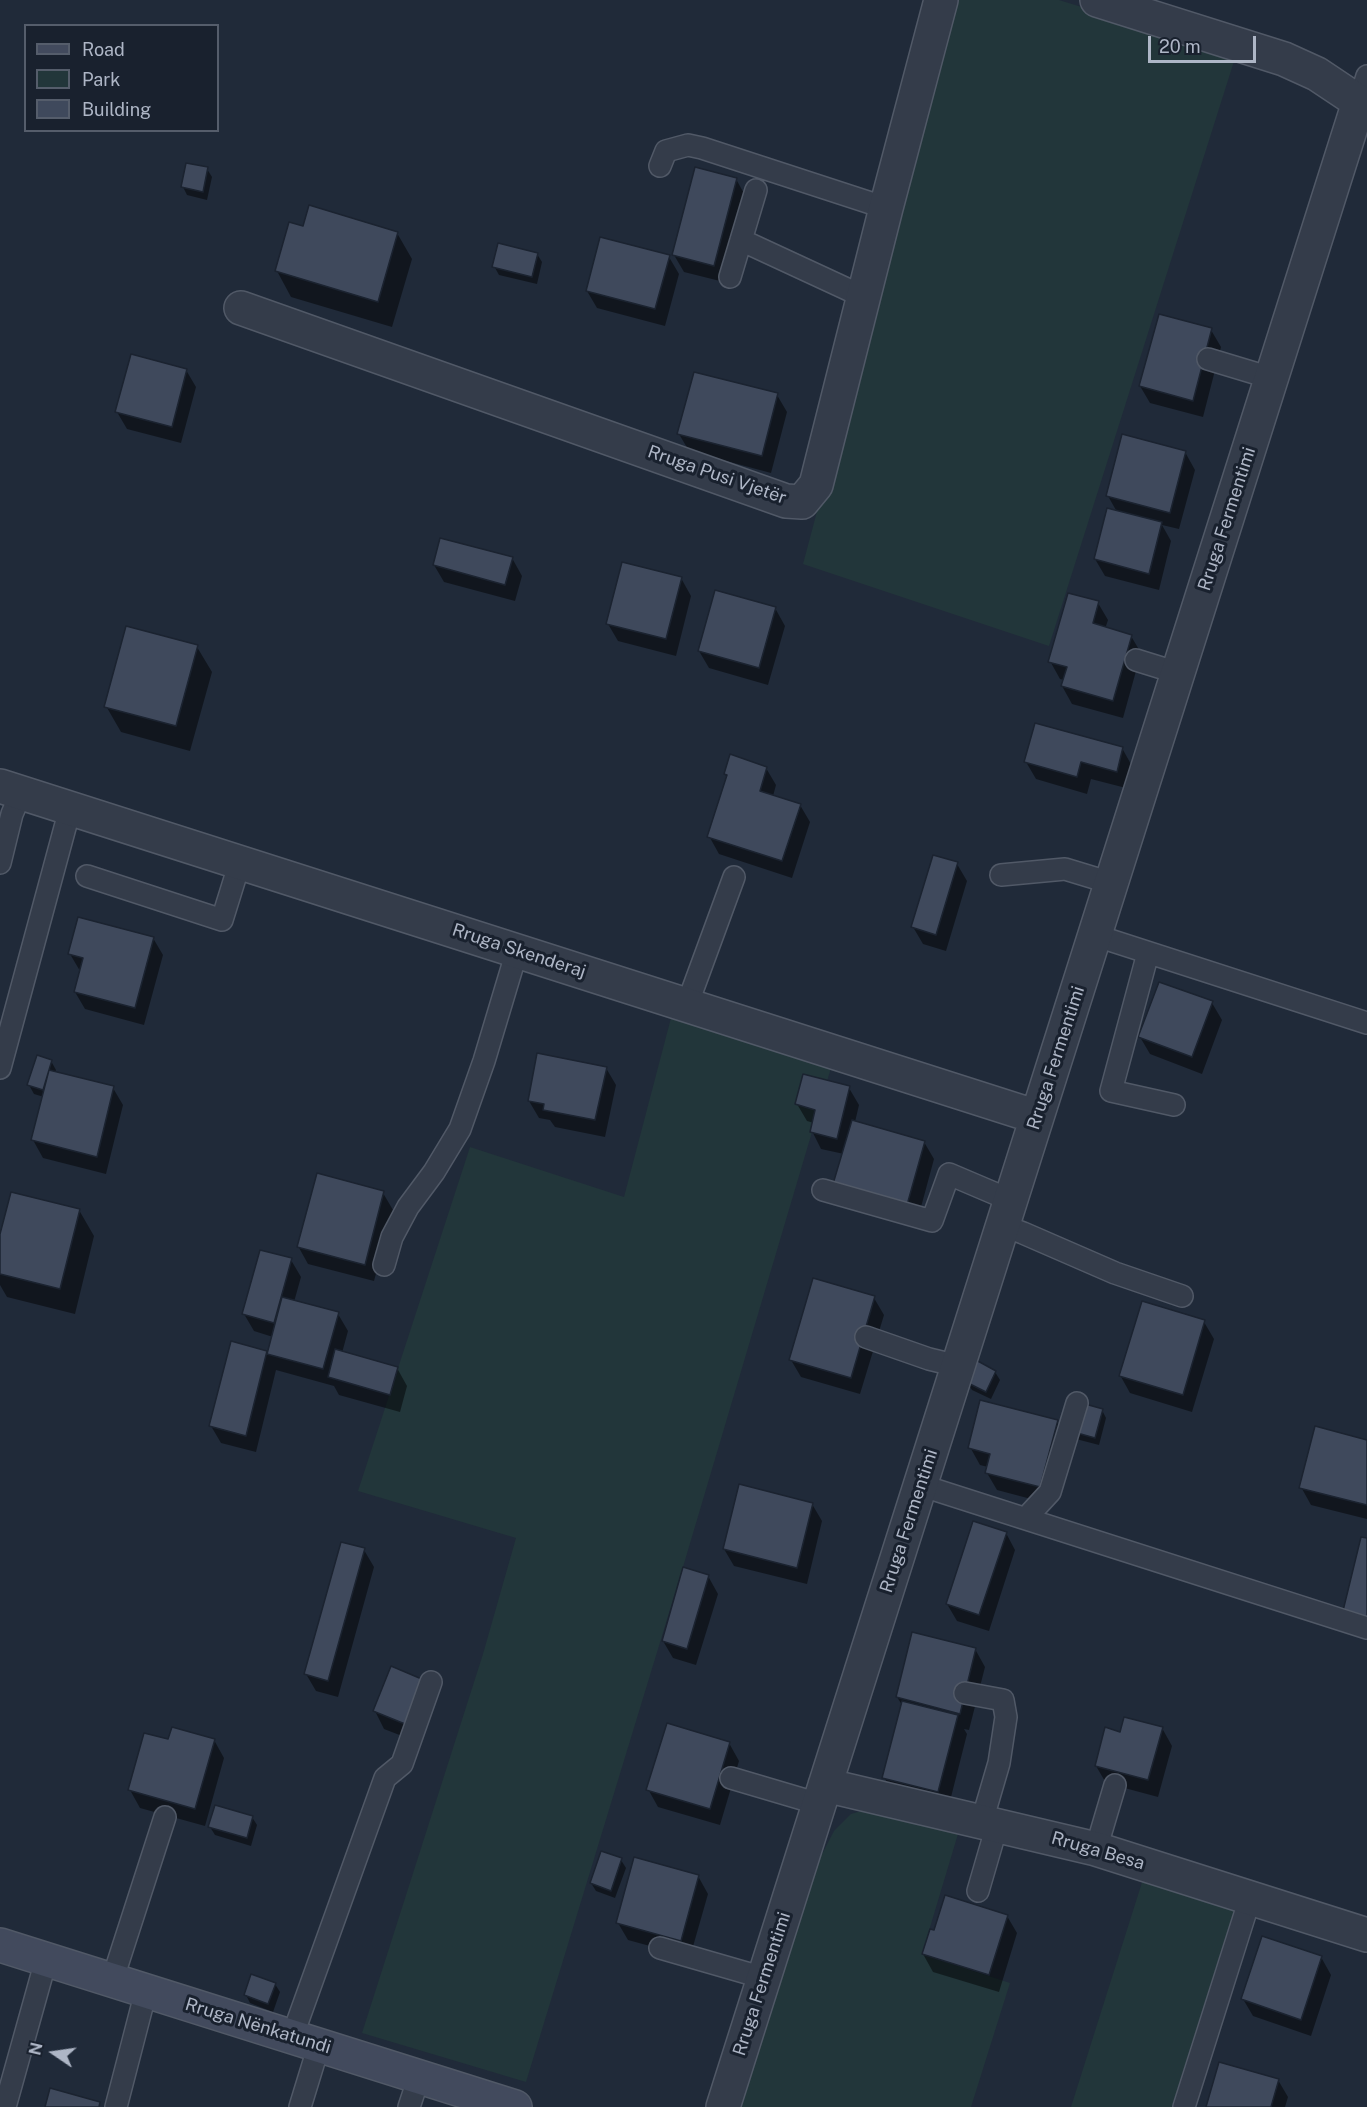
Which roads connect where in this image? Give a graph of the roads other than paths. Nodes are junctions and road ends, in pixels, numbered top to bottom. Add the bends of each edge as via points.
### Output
1 (941, 0) edge
2 (1097, 0) edge
3 (1361, 105) edge
4 (660, 166) dead end
5 (756, 190) dead end
6 (886, 208) junction
7 (741, 240) junction
8 (730, 278) dead end
9 (864, 297) junction
10 (241, 308) dead end
11 (1209, 359) dead end
12 (1271, 378) junction
13 (1137, 660) dead end
14 (1178, 673) junction
15 (10, 789) edge
16 (70, 809) junction
17 (5, 823) edge
18 (240, 862) junction
19 (0, 863) edge
20 (1001, 875) dead end
21 (87, 876) dead end
22 (734, 877) dead end
23 (1111, 883) junction
24 (1094, 935) junction
25 (517, 951) junction
26 (1148, 952) junction
27 (687, 1005) junction
28 (1367, 1023) edge
29 (0, 1068) edge
30 (1174, 1105) dead end
31 (1037, 1117) junction
32 (823, 1190) dead end
33 (1007, 1211) junction
34 (384, 1265) dead end
35 (1182, 1296) dead end
36 (866, 1337) dead end
37 (958, 1366) junction
38 (1077, 1403) dead end
39 (920, 1485) junction
40 (1026, 1518) junction
41 (1367, 1629) edge
42 (431, 1682) dead end
43 (965, 1693) dead end
44 (731, 1778) dead end
45 (1115, 1785) dead end
46 (822, 1795) junction
47 (165, 1817) dead end
48 (990, 1823) junction
49 (1096, 1849) junction
50 (978, 1892) dead end
51 (1249, 1896) junction
52 (1367, 1935) edge
53 (0, 1945) edge
54 (660, 1948) dead end
55 (46, 1960) junction
56 (764, 1978) junction
57 (112, 1980) junction
58 (146, 1991) junction
59 (305, 2041) junction
60 (419, 2077) junction
61 (5, 2107) edge
62 (116, 2107) edge
63 (300, 2107) edge
64 (409, 2107) edge
65 (515, 2107) edge
66 (723, 2107) edge
67 (1184, 2107) edge

1 - 6 street, Rruga Pusi Vjetër
2 - 3 street via 1284,59 1317,74
3 - 12 street, Rruga Fermentimi
4 - 6 lane via 666,151 688,145
5 - 7 lane
6 - 9 street, Rruga Pusi Vjetër
7 - 8 lane
7 - 9 lane
9 - 10 street, Rruga Pusi Vjetër via 816,485 802,502 786,501
11 - 12 lane
12 - 14 street, Rruga Fermentimi
13 - 14 lane
14 - 23 street, Rruga Fermentimi
15 - 16 street, Rruga Skenderaj
15 - 17 lane
16 - 18 street, Rruga Skenderaj
16 - 29 lane
17 - 19 lane
18 - 21 lane via 222,920
18 - 25 street, Rruga Skenderaj
20 - 23 lane via 1065,869
22 - 27 lane
23 - 24 street, Rruga Fermentimi
24 - 26 lane
24 - 31 street, Rruga Fermentimi
25 - 27 street, Rruga Skenderaj
25 - 34 lane via 460,1129 408,1207 392,1237
26 - 28 lane
26 - 30 lane via 1111,1091
27 - 31 street, Rruga Skenderaj
31 - 33 street, Rruga Fermentimi
32 - 33 lane via 933,1221 949,1174 996,1194
33 - 35 lane via 1023,1233 1115,1273
33 - 37 street, Rruga Fermentimi
36 - 37 lane
37 - 39 street, Rruga Fermentimi
38 - 40 lane via 1050,1492
39 - 40 lane
39 - 46 street, Rruga Fermentimi
40 - 41 lane
42 - 59 lane via 402,1764 385,1778
43 - 48 lane via 1003,1700 1006,1717
44 - 46 lane
45 - 49 lane
46 - 48 street, Rruga Besa
46 - 56 street, Rruga Fermentimi
47 - 57 lane
48 - 49 street, Rruga Besa
48 - 50 lane via 994,1836
49 - 51 street, Rruga Besa
51 - 52 street, Rruga Besa
51 - 67 lane
53 - 55 street, Rruga Nënkatundi
54 - 56 lane
55 - 57 street, Rruga Nënkatundi
55 - 61 lane
56 - 66 street, Rruga Fermentimi
57 - 58 street, Rruga Nënkatundi
58 - 59 street, Rruga Nënkatundi
58 - 62 lane
59 - 60 street, Rruga Nënkatundi
59 - 63 lane
60 - 64 lane
60 - 65 street, Rruga Nënkatundi

